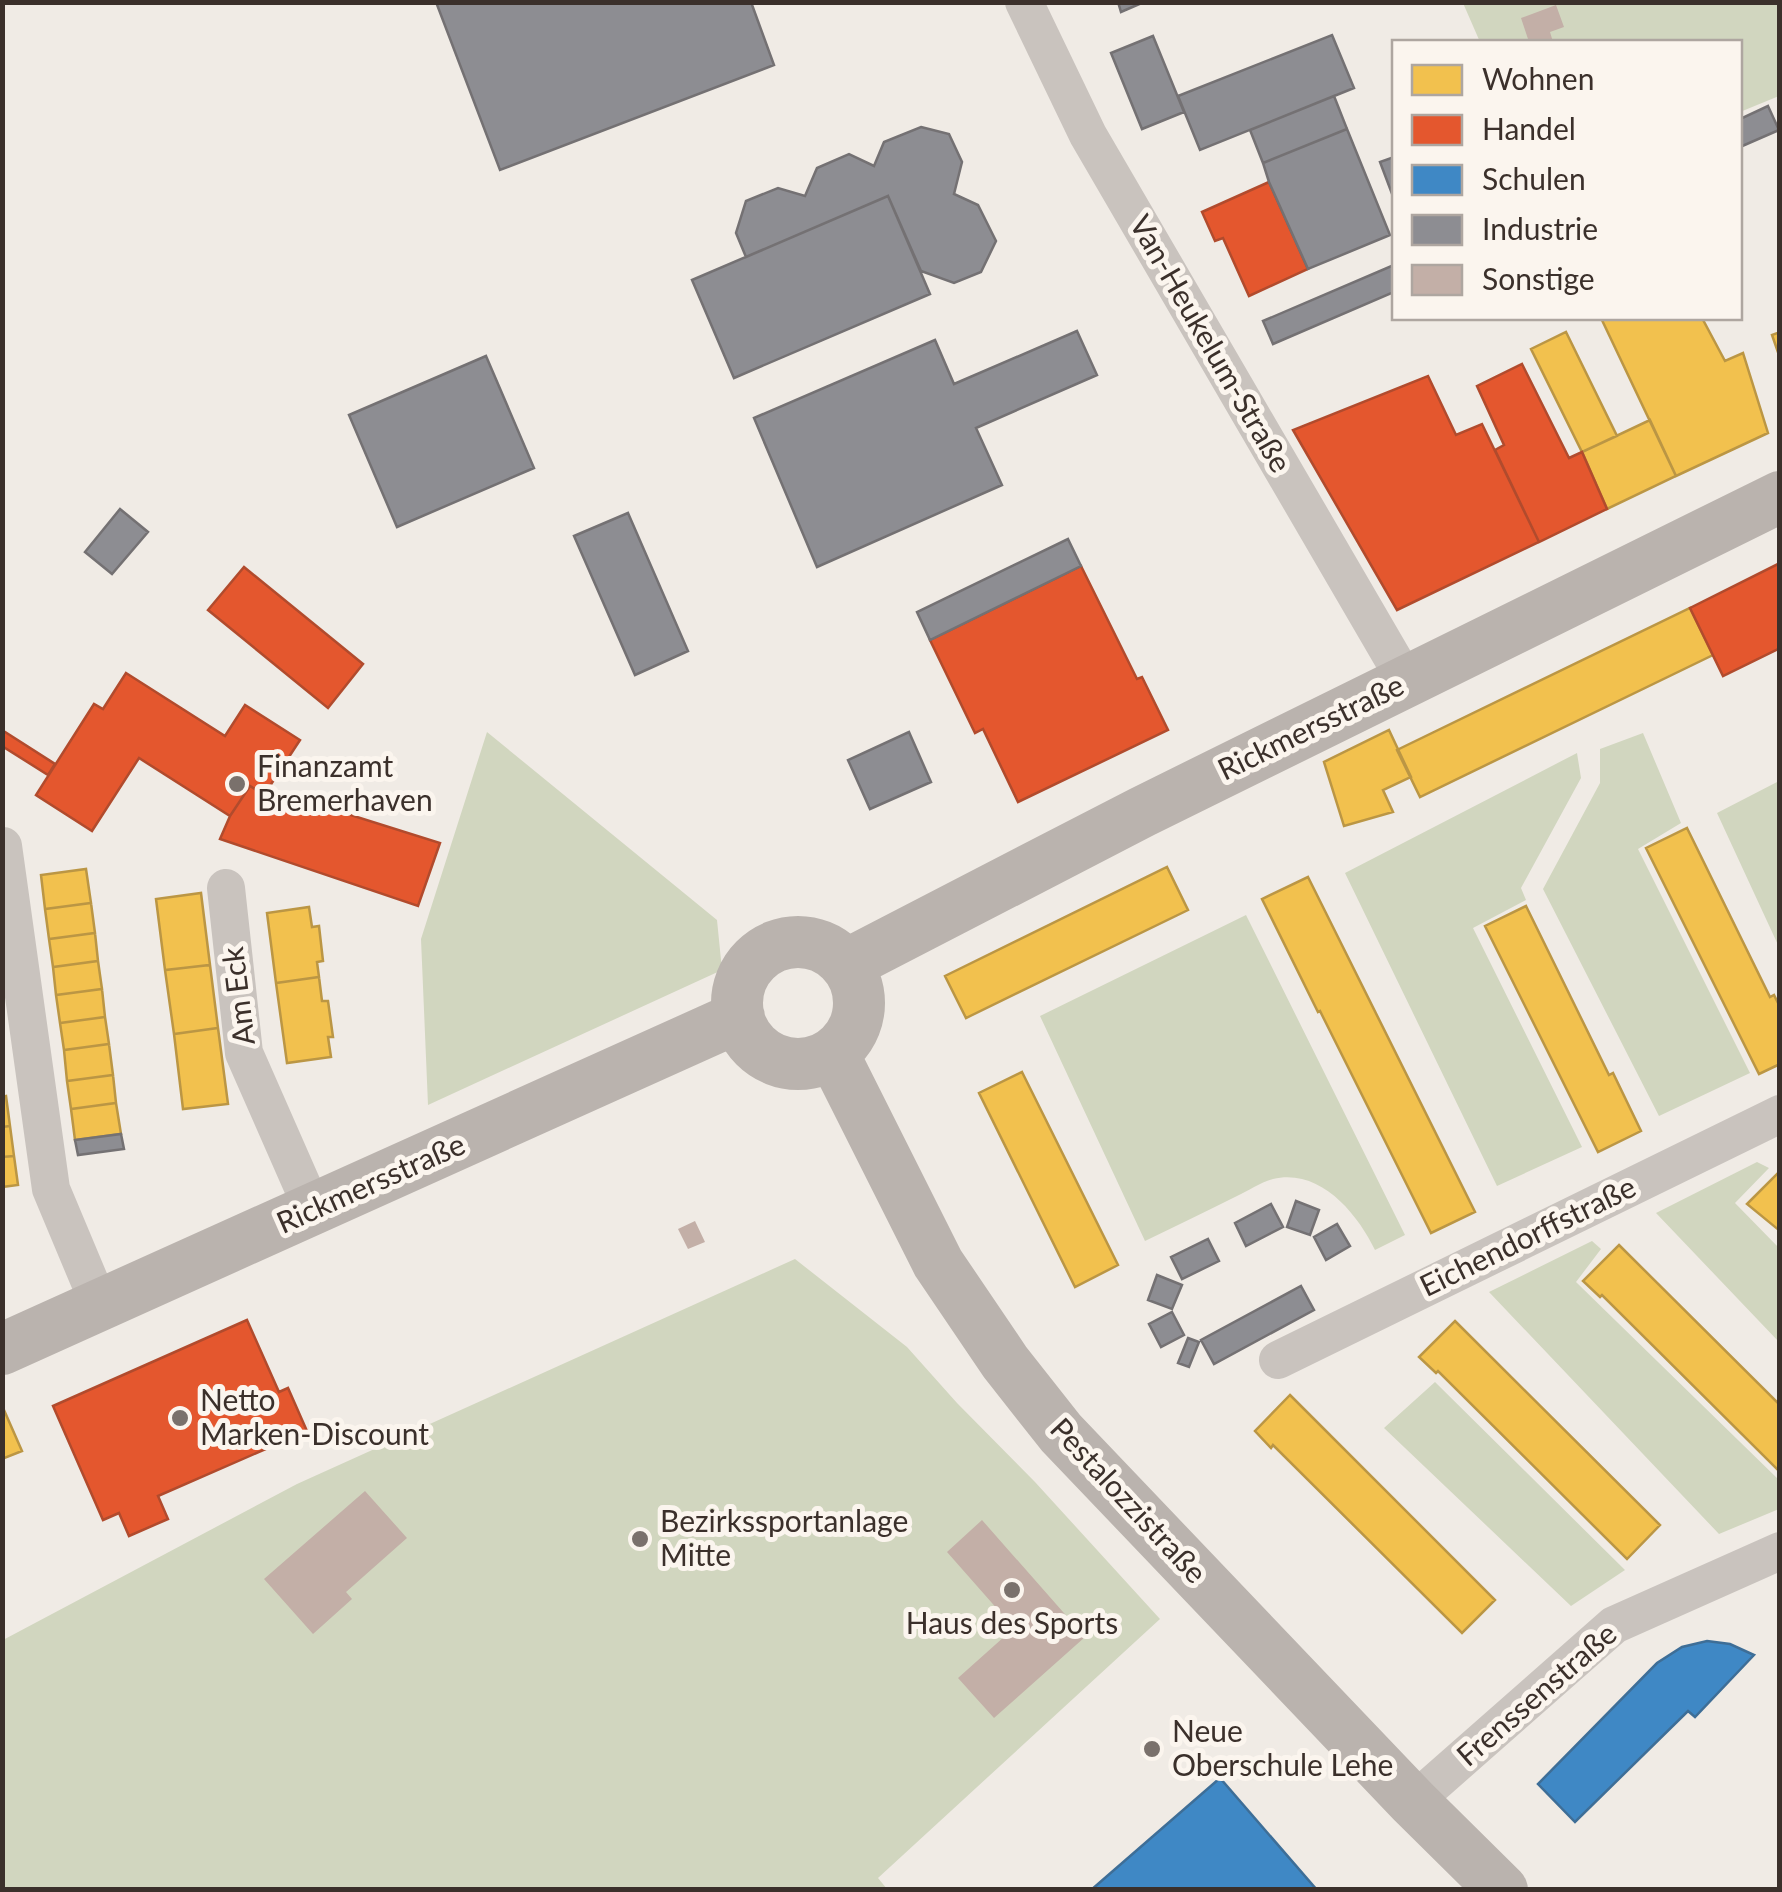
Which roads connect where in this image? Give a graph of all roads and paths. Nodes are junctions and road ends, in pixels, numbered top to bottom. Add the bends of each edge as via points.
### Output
1 (1024, 2) edge
2 (1780, 497) edge
3 (1406, 681) junction
4 (3, 846) edge
5 (226, 888) dead end
6 (846, 964) junction
7 (738, 1016) junction
8 (833, 1054) junction
9 (1780, 1114) edge
10 (312, 1210) junction
11 (100, 1306) junction
12 (2, 1349) edge
13 (1278, 1360) dead end
14 (1780, 1551) edge
15 (1413, 1802) junction
16 (1502, 1890) edge

1 - 3 street, Van-Heukelum-Straße via 1088,135
2 - 3 main road, Rickmersstraße
3 - 6 main road, Rickmersstraße
4 - 11 street via 50,1189
5 - 10 street, Am Eck via 244,1053
6 - 7 main road via 810,943 768,950 744,975
6 - 8 main road via 859,1014
7 - 8 main road via 752,1043 785,1064
7 - 10 main road, Rickmersstraße
8 - 15 main road, Pestalozzistraße via 938,1264 1061,1433
9 - 13 street, Eichendorffstraße
10 - 11 main road, Rickmersstraße
11 - 12 main road, Rickmersstraße
14 - 15 street, Frenssenstraße via 1614,1625
15 - 16 main road, Pestalozzistraße

